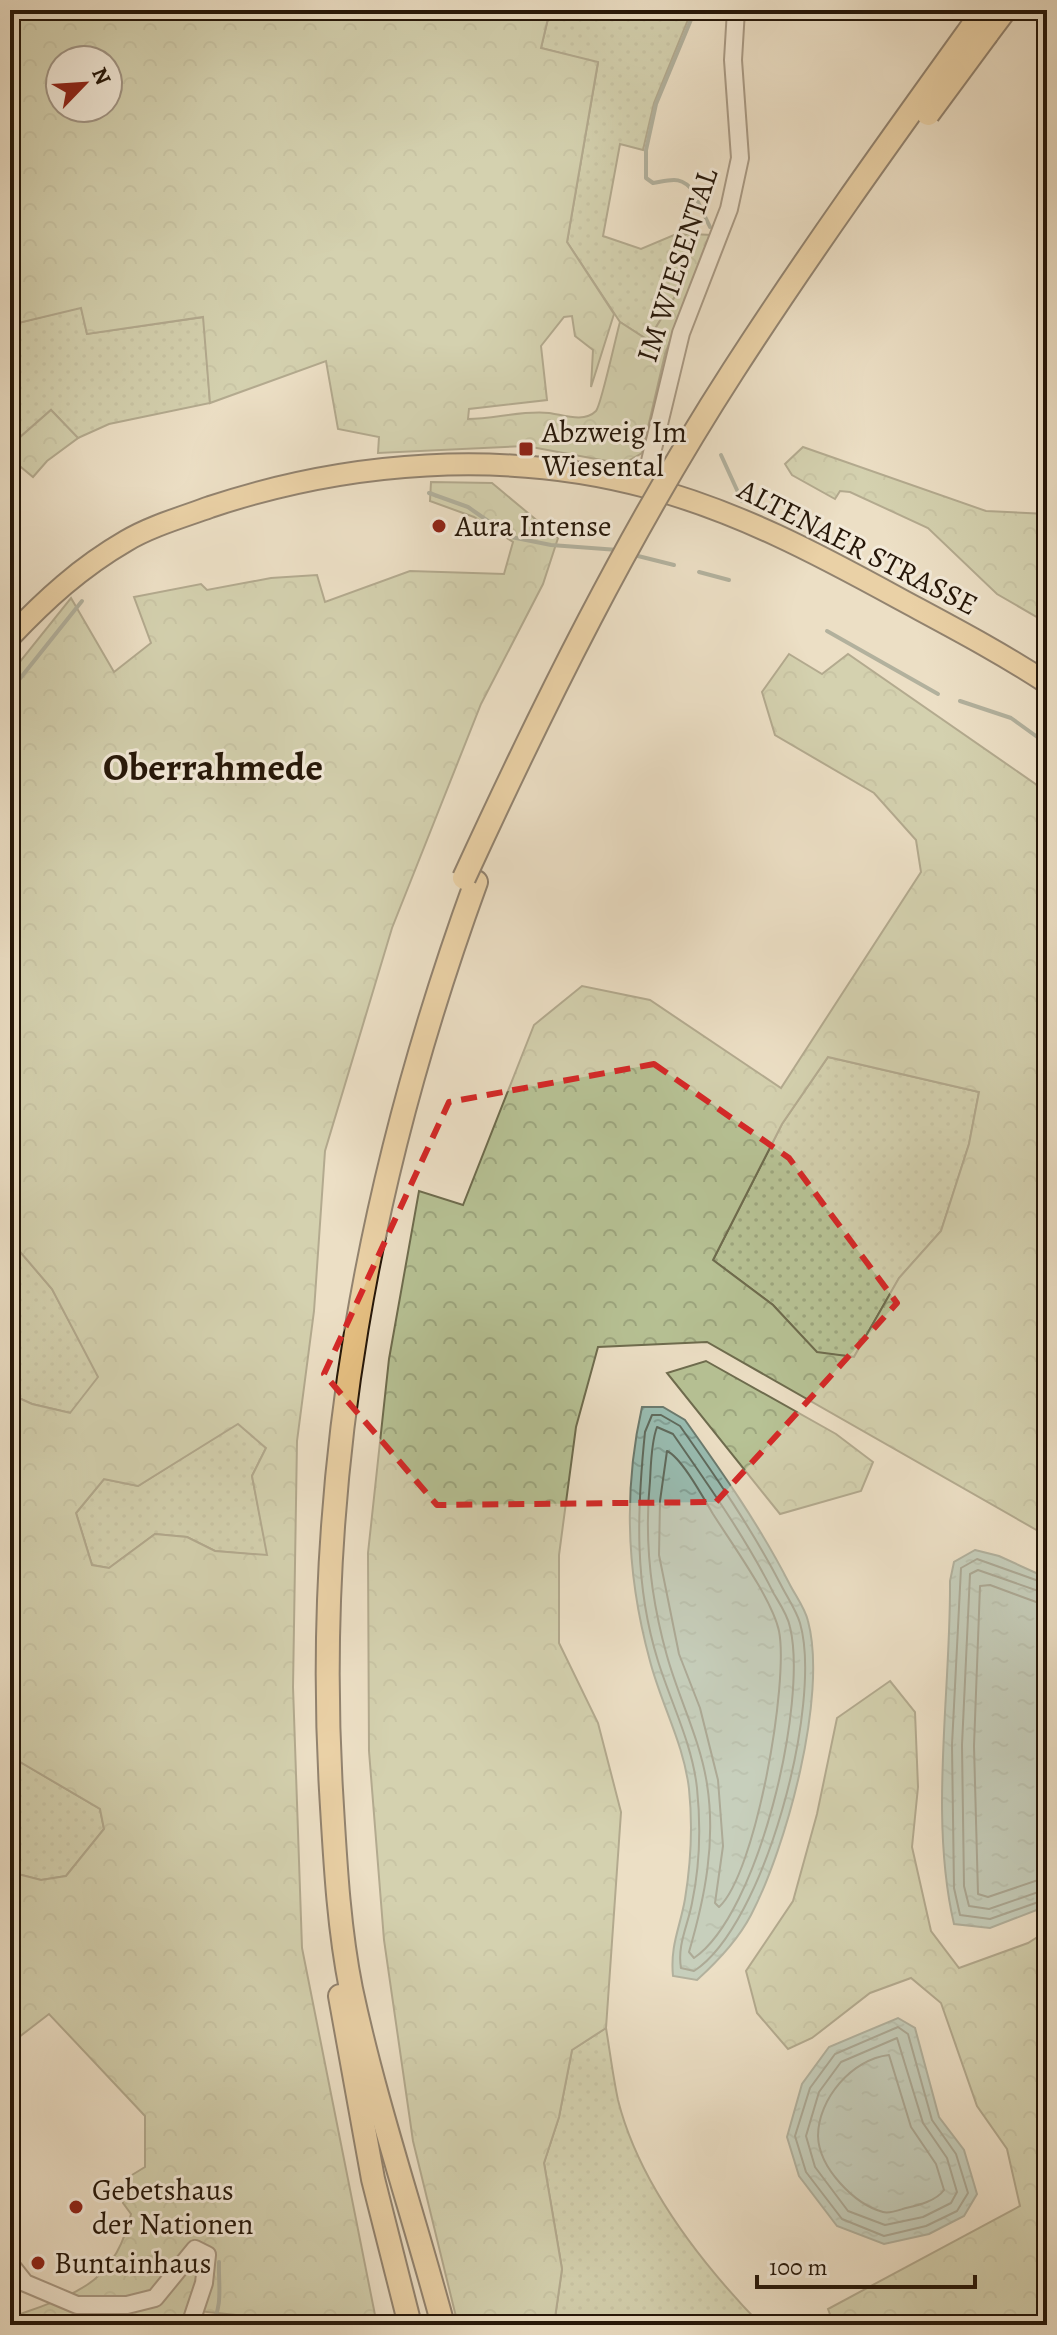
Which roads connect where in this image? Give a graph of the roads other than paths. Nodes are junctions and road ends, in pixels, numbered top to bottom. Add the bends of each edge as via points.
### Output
1 (736, 10) edge
2 (1005, 10) edge
3 (982, 22) edge
4 (644, 486) junction
5 (10, 637) edge
6 (1047, 683) edge
7 (470, 880) junction
8 (10, 2264) edge
9 (190, 2325) edge
10 (410, 2325) edge
11 (443, 2325) edge

1 - 4 street, IM WIESENTAL via 733,60 740,158 729,209 681,333
2 - 3 highway
3 - 7 highway, bridge via 867,173 724,385 615,571 531,731
4 - 5 main road, ALTENAER STRASSE via 526,467 450,464 261,491 127,540 48,596
4 - 6 main road, ALTENAER STRASSE via 722,511 808,550
7 - 10 highway via 429,981 358,1246 331,1434 319,1576 316,1687 332,1941 373,2179
7 - 11 highway via 392,1147 369,1247 339,1454 325,1688 335,1858 351,1986
8 - 9 street via 25,2283 77,2305 127,2305 155,2298 195,2249 207,2255

